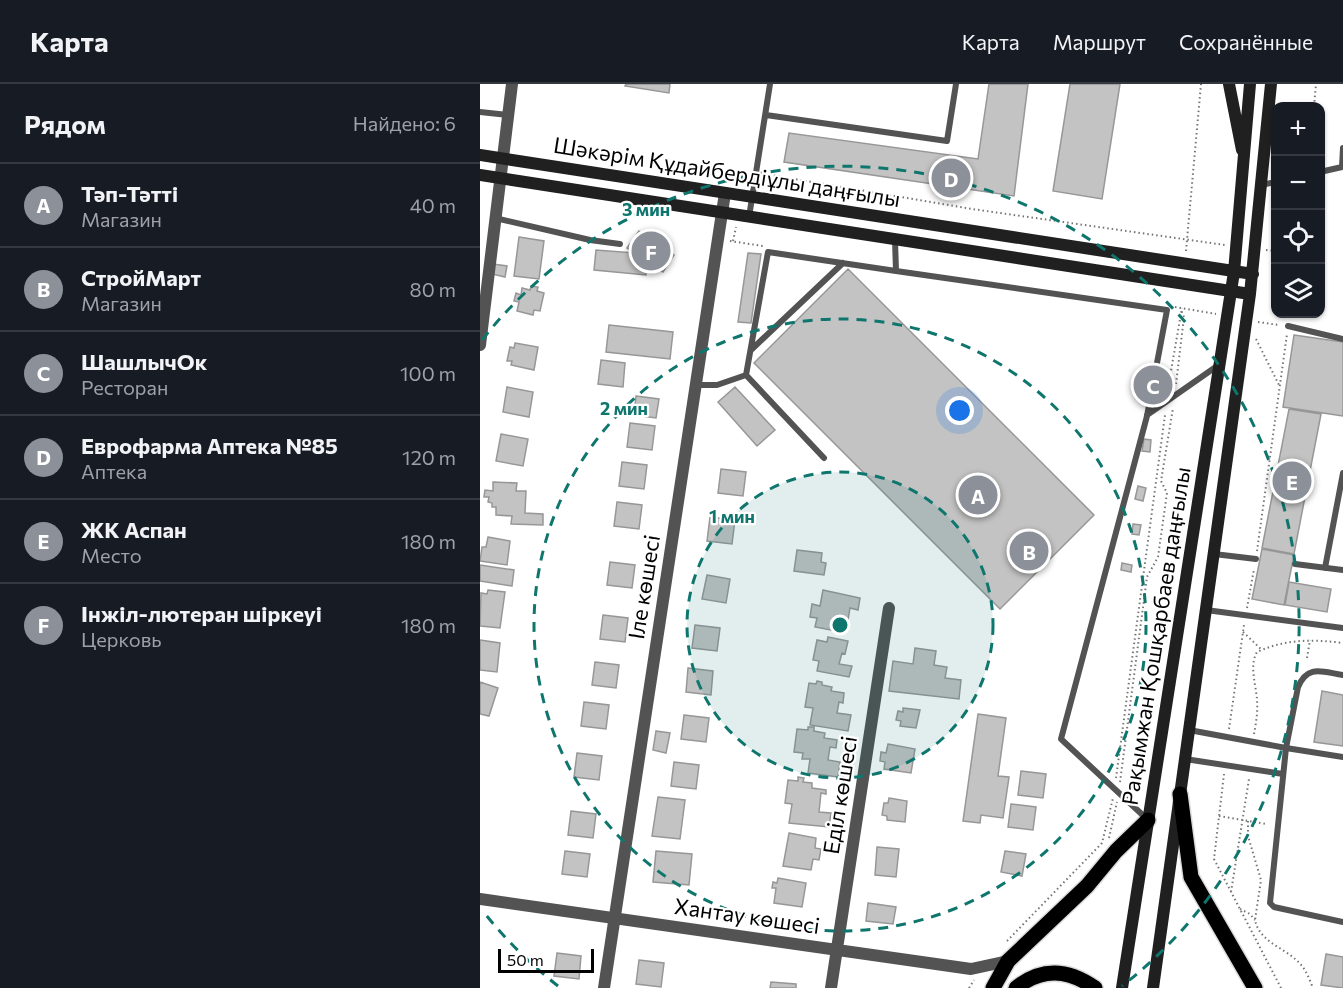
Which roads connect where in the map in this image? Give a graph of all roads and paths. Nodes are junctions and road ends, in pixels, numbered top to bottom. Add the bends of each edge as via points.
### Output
1 (512, 84) edge
2 (770, 84) edge
3 (956, 84) edge
4 (1201, 84) edge
5 (1229, 84) edge
6 (1250, 84) edge
7 (1270, 84) edge
8 (1316, 84) edge
9 (1314, 102) edge
10 (480, 112) edge
11 (508, 115) junction
12 (766, 115) junction
13 (1343, 148) edge
14 (480, 155) edge
15 (502, 159) junction
16 (1244, 162) junction
17 (1325, 171) edge
18 (757, 172) junction
19 (480, 175) edge
20 (499, 178) junction
21 (1271, 183) edge
22 (1261, 185) junction
23 (725, 193) junction
24 (753, 198) junction
25 (722, 212) junction
26 (749, 217) junction
27 (495, 218) junction
28 (895, 239) junction
29 (1186, 240) junction
30 (620, 244) dead end
31 (1237, 246) junction
32 (1186, 253) dead end
33 (843, 264) junction
34 (896, 271) junction
35 (1234, 272) junction
36 (1253, 274) junction
37 (1231, 291) junction
38 (1250, 294) junction
39 (1247, 320) junction
40 (1288, 326) junction
41 (1343, 339) edge
42 (480, 345) edge
43 (750, 350) junction
44 (1220, 363) junction
45 (746, 375) junction
46 (696, 385) junction
47 (1280, 385) junction
48 (1175, 396) junction
49 (1166, 402) junction
50 (1147, 416) junction
51 (824, 458) dead end
52 (1343, 473) edge
53 (1214, 554) junction
54 (1256, 559) junction
55 (1295, 564) dead end
56 (1325, 568) junction
57 (1343, 570) edge
58 (889, 608) dead end
59 (1206, 610) junction
60 (1246, 616) junction
61 (1343, 628) edge
62 (1243, 632) junction
63 (1310, 640) junction
64 (1343, 644) edge
65 (1262, 650) junction
66 (1307, 658) dead end
67 (1343, 675) edge
68 (1189, 729) junction
69 (1254, 734) dead end
70 (1228, 737) junction
71 (1286, 747) junction
72 (1343, 757) edge
73 (1185, 759) junction
74 (1232, 774) dead end
75 (1283, 774) junction
76 (1249, 777) dead end
77 (1117, 791) junction
78 (1180, 794) junction
79 (1219, 816) junction
80 (1148, 820) junction
81 (1243, 820) junction
82 (1248, 821) junction
83 (1267, 824) dead end
84 (1100, 853) dead end
85 (1231, 892) junction
86 (480, 899) edge
87 (1240, 909) junction
88 (615, 919) junction
89 (1255, 920) junction
90 (1343, 922) edge
91 (1002, 946) dead end
92 (837, 950) junction
93 (1008, 961) junction
94 (984, 966) junction
95 (604, 988) edge
96 (831, 988) edge
97 (969, 988) edge
98 (993, 988) edge
99 (1016, 988) edge
100 (1095, 988) edge
101 (1122, 988) edge
102 (1153, 988) edge
103 (1255, 988) edge
104 (1281, 988) edge
105 (1313, 988) edge

1 - 11 street
2 - 12 lane
3 - 12 lane via 947,141
4 - 29 path
5 - 16 main road
6 - 16 main road
7 - 22 main road
8 - 9 path
10 - 11 lane
11 - 15 street
12 - 18 lane
13 - 17 lane via 1342,167
14 - 15 main road, Шәкәрім Құдайбердіұлы даңғылы
15 - 20 street
15 - 23 main road, Шәкәрім Құдайбердіұлы даңғылы
16 - 31 main road
18 - 24 lane
18 - 29 path
19 - 20 main road, Шәкәрім Құдайбердіұлы даңғылы
20 - 25 main road, Шәкәрім Құдайбердіұлы даңғылы
20 - 27 street
21 - 22 lane
22 - 36 main road
23 - 24 main road, Шәкәрім Құдайбердіұлы даңғылы
23 - 25 street, Іле көшесі
24 - 26 lane
24 - 35 main road, Шәкәрім Құдайбердіұлы даңғылы
25 - 26 main road, Шәкәрім Құдайбердіұлы даңғылы
25 - 46 street, Іле көшесі
26 - 28 main road, Шәкәрім Құдайбердіұлы даңғылы
27 - 30 lane
27 - 42 street
28 - 34 lane
28 - 37 main road, Шәкәрім Құдайбердіұлы даңғылы
29 - 31 path
29 - 32 path
31 - 35 main road
33 - 34 lane
33 - 43 lane
33 - 43 lane via 768,252
34 - 50 lane via 1167,310
35 - 36 main road, Шәкәрім Құдайбердіұлы даңғылы
35 - 37 main road, Рақымжан Қошқарбаев даңғылы
36 - 38 main road
37 - 38 main road, Шәкәрім Құдайбердіұлы даңғылы
37 - 44 main road, Рақымжан Қошқарбаев даңғылы
38 - 39 main road
39 - 40 path
39 - 47 path
39 - 53 main road
40 - 41 lane
40 - 47 path
43 - 45 lane
44 - 48 lane
44 - 80 main road, Рақымжан Қошқарбаев даңғылы
45 - 46 lane via 717,385
45 - 51 lane
46 - 88 street, Іле көшесі
47 - 54 path
48 - 49 lane
48 - 49 path via 1185,316 1182,309
48 - 77 path via 1161,481 1167,493 1158,557 1147,577
49 - 50 lane
49 - 77 path
50 - 77 lane via 1061,739
52 - 56 lane
53 - 54 lane
53 - 59 main road
54 - 60 path
55 - 56 lane
56 - 57 lane
58 - 92 street, Еділ көшесі
59 - 60 lane
59 - 68 main road
60 - 61 lane
60 - 62 path
62 - 65 path
62 - 70 path
63 - 64 path
63 - 65 path via 1290,641
63 - 66 path
65 - 69 path via 1254,658 1258,701
67 - 71 lane via 1317,672 1307,673 1302,679
68 - 70 lane
68 - 73 main road
70 - 71 lane
71 - 72 lane
71 - 75 lane
73 - 75 lane
73 - 78 main road
74 - 79 path via 1224,773
75 - 90 lane via 1270,903
76 - 81 path
77 - 80 lane
77 - 84 path via 1108,840
77 - 91 path via 1102,843
78 - 102 main road
78 - 103 main road via 1191,877
79 - 81 path
79 - 85 path via 1214,859
80 - 93 main road via 1087,886
80 - 101 main road, Рақымжан Қошқарбаев даңғылы
81 - 82 path
81 - 85 path
82 - 83 path
82 - 89 path via 1248,836 1261,880
85 - 87 path
86 - 88 street, Хантау көшесі
87 - 89 path
87 - 104 path
88 - 92 street, Хантау көшесі
88 - 95 street, Іле көшесі
89 - 105 path via 1268,941 1304,968
92 - 94 street, Хантау көшесі via 971,969
92 - 96 street, Еділ көшесі
93 - 94 street, Хантау көшесі
93 - 98 main road
94 - 97 path
99 - 100 main road via 1044,973 1081,978

